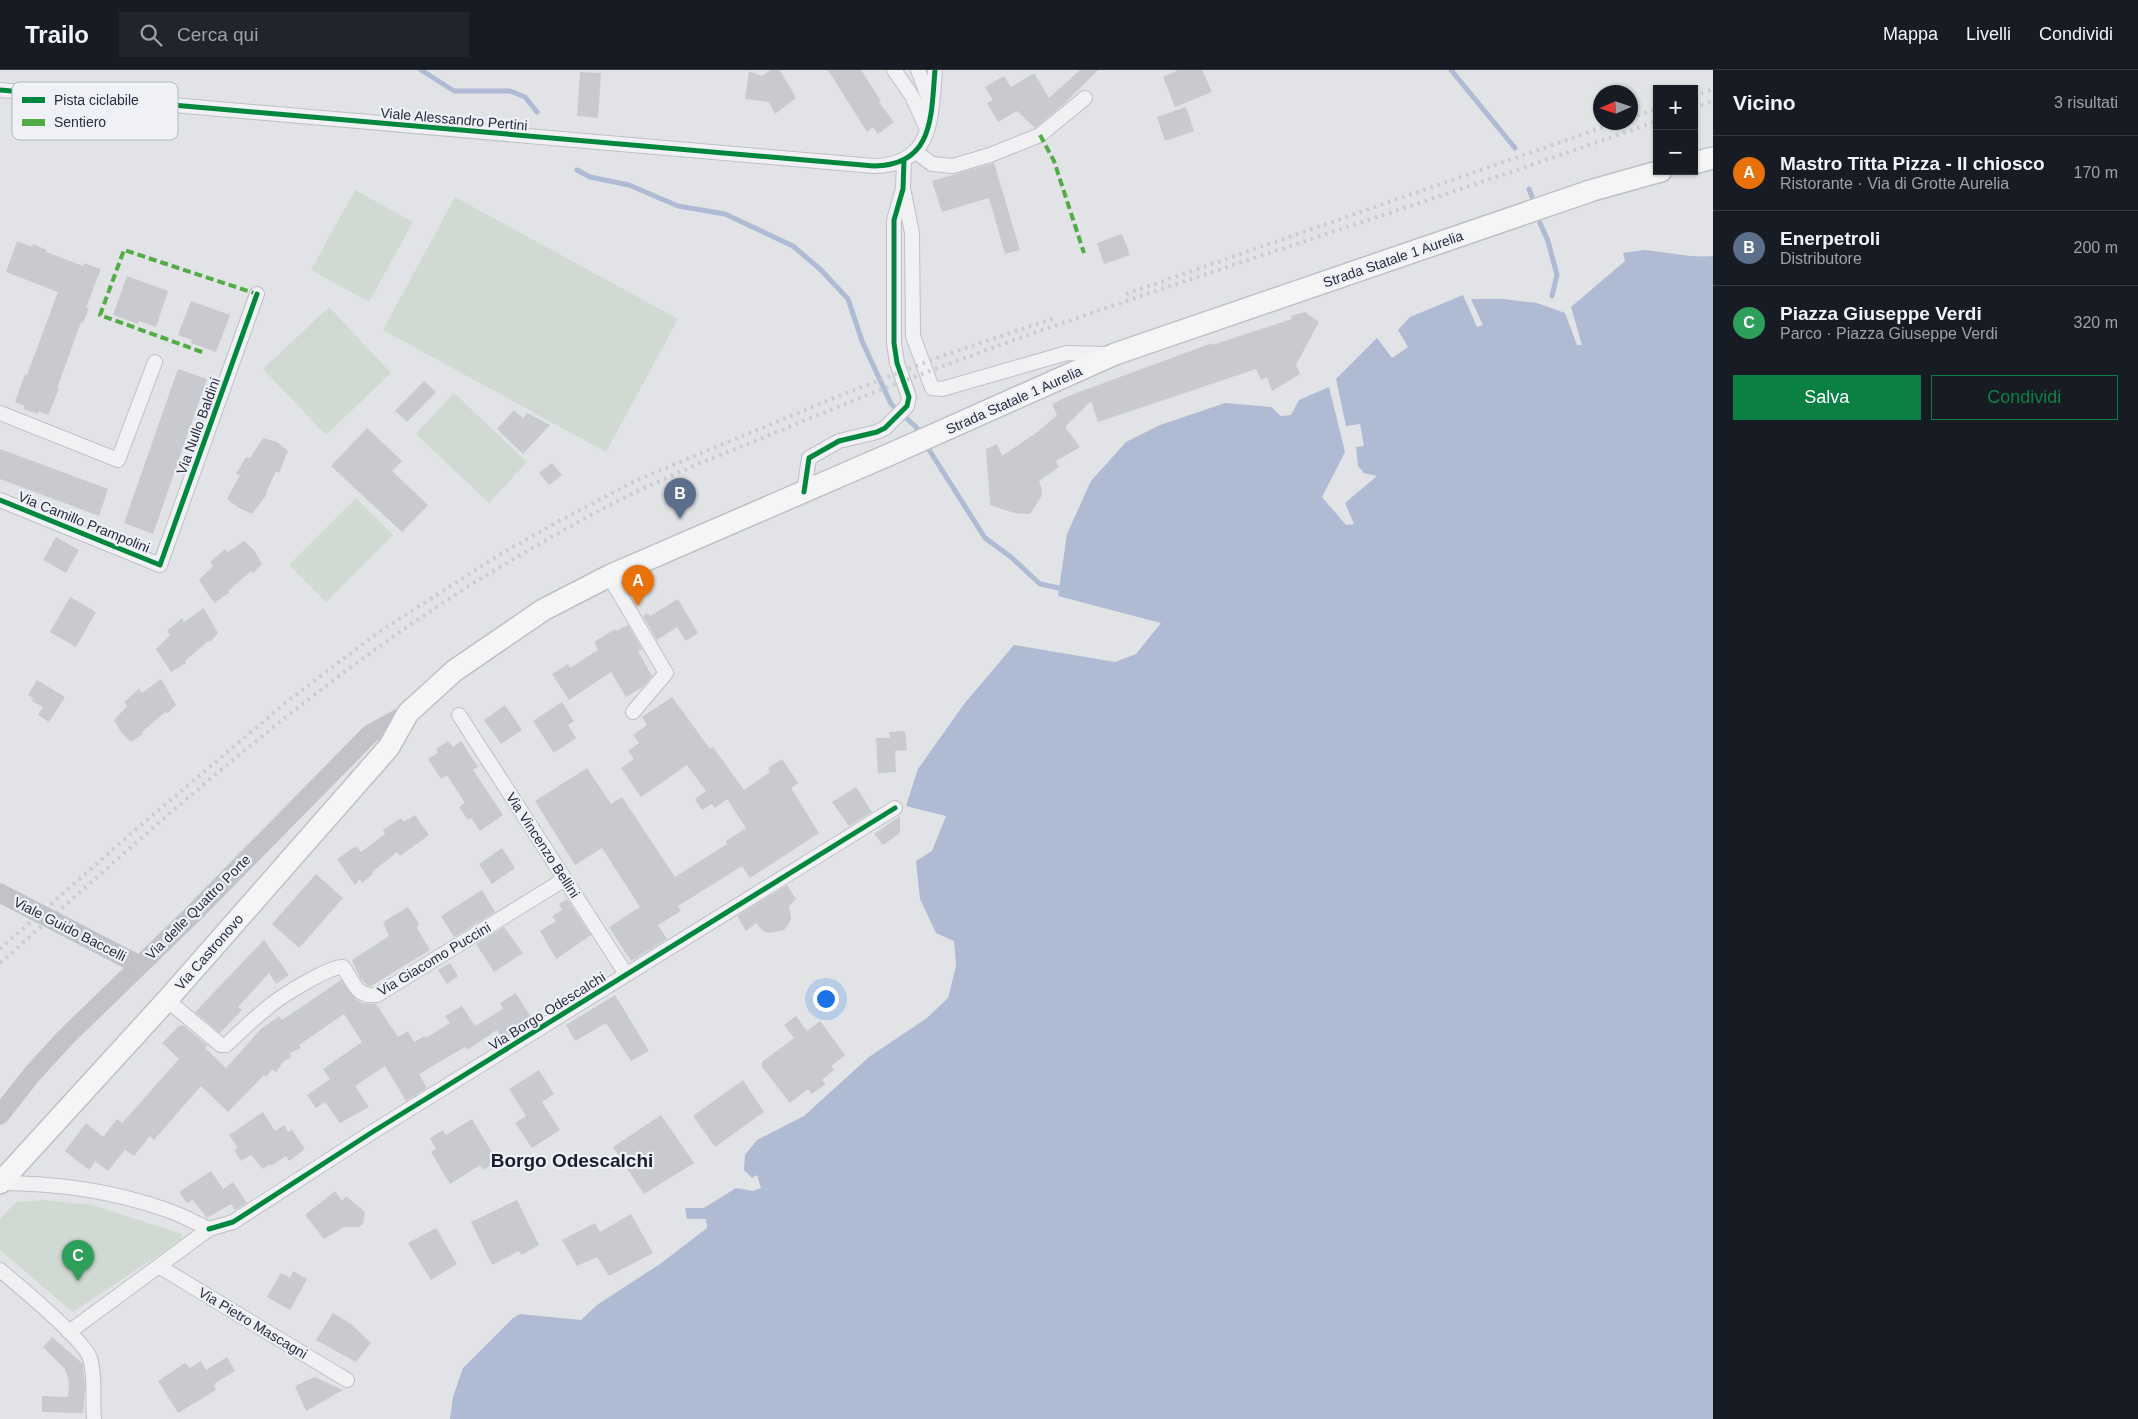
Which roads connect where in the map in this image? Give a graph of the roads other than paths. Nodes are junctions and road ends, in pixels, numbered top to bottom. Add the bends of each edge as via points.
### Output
1 (894, 70) edge
2 (918, 70) edge
3 (935, 70) edge
4 (1085, 98) dead end
5 (178, 106) edge
6 (932, 107) junction
7 (928, 129) junction
8 (916, 152) junction
9 (1713, 158) edge
10 (904, 160) junction
11 (1698, 162) edge
12 (1653, 173) edge
13 (903, 189) junction
14 (257, 294) dead end
15 (1115, 354) junction
16 (155, 362) dead end
17 (0, 413) edge
18 (804, 492) junction
19 (0, 500) edge
20 (160, 565) joint
21 (609, 576) junction
22 (633, 712) dead end
23 (408, 713) junction
24 (459, 715) dead end
25 (895, 808) dead end
26 (565, 879) junction
27 (0, 893) edge
28 (140, 965) junction
29 (626, 974) junction
30 (166, 1000) junction
31 (0, 1115) edge
32 (0, 1183) edge
33 (209, 1229) junction
34 (160, 1267) junction
35 (0, 1270) edge
36 (69, 1332) junction
37 (347, 1380) dead end
38 (94, 1419) edge

1 - 7 street via 912,96
2 - 6 street
3 - 6 street
4 - 8 street via 1040,135 990,155 954,166 932,164
5 - 10 street, Viale Alessandro Pertini via 874,166 890,166
6 - 7 street
7 - 8 street
8 - 10 street, Viale Alessandro Pertini
9 - 11 main road
10 - 13 street
12 - 15 main road, Strada Statale 1 Aurelia via 1593,190
13 - 15 street via 912,233 913,336 932,388 942,389 1067,353
13 - 18 street via 894,220 894,343 909,397 908,406 885,428 839,442 809,458
14 - 20 street, Via Nullo Baldini
15 - 18 main road, Strada Statale 1 Aurelia
16 - 17 street via 118,460
18 - 21 main road, Strada Statale 1 Aurelia
19 - 20 street, Via Camillo Prampolini
21 - 22 street via 666,673
21 - 23 main road, Strada Statale 1 Aurelia via 517,627 454,671
23 - 28 main road, Via delle Quattro Porte via 370,734
23 - 30 main road, Via Castronovo via 389,747
24 - 26 street, Via Vincenzo Bellini
25 - 29 street, Via Borgo Odescalchi
26 - 29 street, Via Vincenzo Bellini
26 - 30 street, Via Giacomo Puccini via 377,995 368,996 361,992 343,967 336,966 267,1008 226,1045 221,1045
27 - 28 main road, Viale Guido Baccelli, bridge
28 - 31 main road, Via delle Quattro Porte via 52,1052
29 - 33 street, Via Borgo Odescalchi via 233,1222
30 - 32 main road, Via Castronovo
32 - 33 street via 38,1183 92,1190 168,1210
33 - 34 street
34 - 36 street
34 - 37 street, Via Pietro Mascagni
35 - 36 street
36 - 38 street via 90,1358

